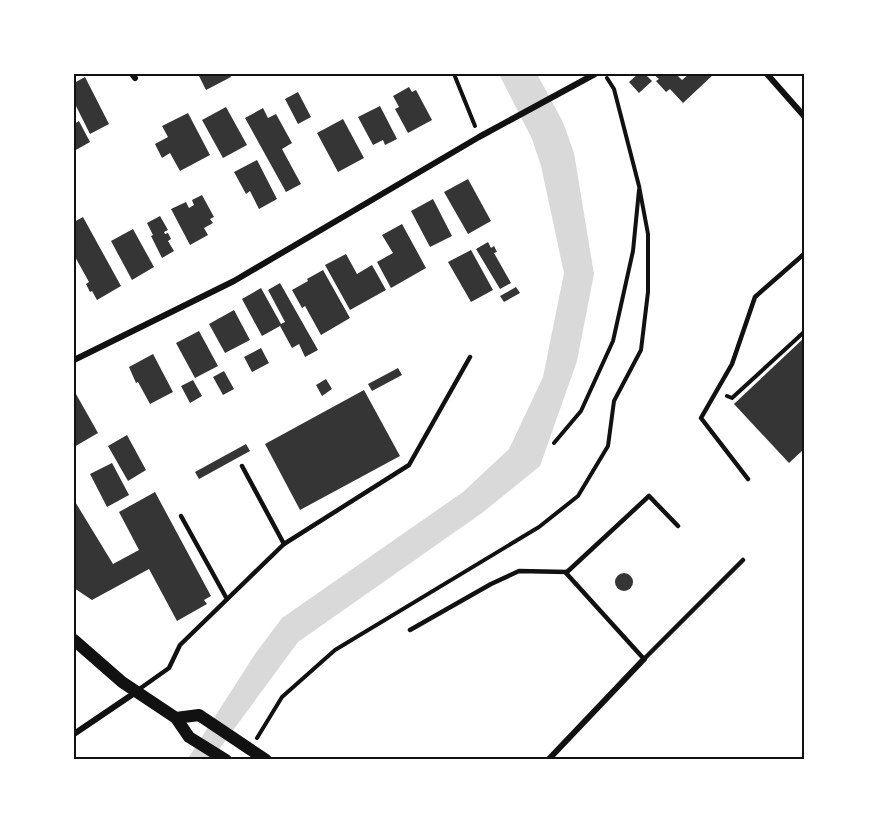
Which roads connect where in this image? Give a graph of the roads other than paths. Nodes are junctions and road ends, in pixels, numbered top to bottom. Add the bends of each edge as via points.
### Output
1 (595, 74) edge
2 (767, 74) edge
3 (804, 116) edge
4 (804, 254) edge
5 (470, 357) dead end
6 (74, 360) edge
7 (242, 466) dead end
8 (748, 479) dead end
9 (181, 516) dead end
10 (678, 526) dead end
11 (284, 544) junction
12 (743, 560) dead end
13 (567, 572) junction
14 (227, 598) junction
15 (410, 630) dead end
16 (74, 640) edge
17 (644, 659) junction
18 (136, 692) junction
19 (176, 718) junction
20 (74, 734) edge
21 (226, 759) edge
22 (266, 759) edge
23 (548, 759) edge

1 - 6 street via 479,137 234,281
2 - 3 street
4 - 8 lane via 755,297 732,364 701,418
5 - 11 lane via 409,465
7 - 11 lane
9 - 14 lane
10 - 13 lane via 650,496
11 - 14 lane
12 - 17 lane
13 - 15 lane via 519,571
13 - 17 lane
14 - 18 lane via 180,645 169,668
16 - 18 main road
17 - 23 street
18 - 19 main road
18 - 20 street
19 - 21 main road via 189,737
19 - 22 main road via 199,716

